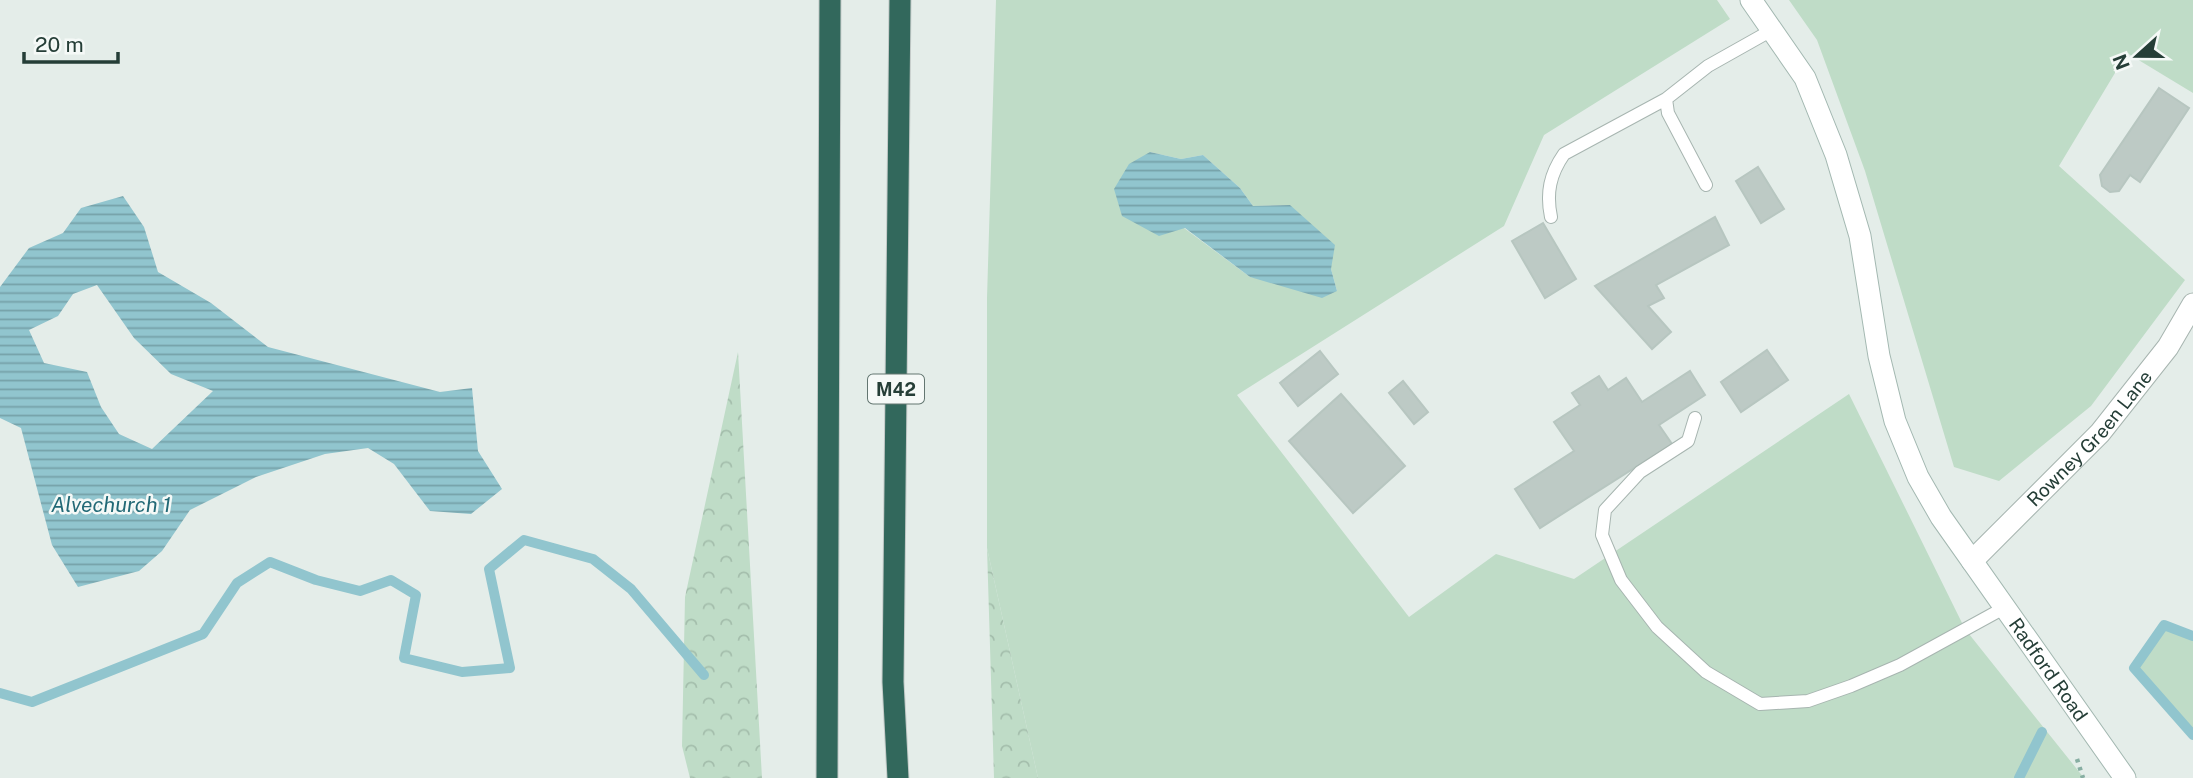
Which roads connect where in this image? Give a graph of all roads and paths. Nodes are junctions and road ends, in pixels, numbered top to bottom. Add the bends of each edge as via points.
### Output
1 (830, 0) edge
2 (900, 0) edge
3 (1751, 0) edge
4 (1772, 30) junction
5 (1666, 99) junction
6 (1706, 185) dead end
7 (1551, 217) dead end
8 (2193, 304) edge
9 (1695, 418) dead end
10 (1972, 561) junction
11 (2004, 608) junction
12 (827, 778) edge
13 (898, 778) edge
14 (2125, 778) edge

1 - 12 highway
2 - 13 highway, M42 via 892,682
3 - 4 street, Radford Road
4 - 5 lane via 1708,66
4 - 10 street, Radford Road via 1805,78 1836,155 1860,236 1879,356 1895,421 1918,477
5 - 6 lane via 1668,113
5 - 7 lane via 1564,154 1553,170 1548,199
8 - 10 street, Rowney Green Lane via 2168,346 2100,433
9 - 11 lane via 1688,441 1640,472 1605,510 1602,535 1621,580 1657,627 1706,672 1760,704 1808,701 1900,665
10 - 11 street, Radford Road
11 - 14 street, Radford Road

